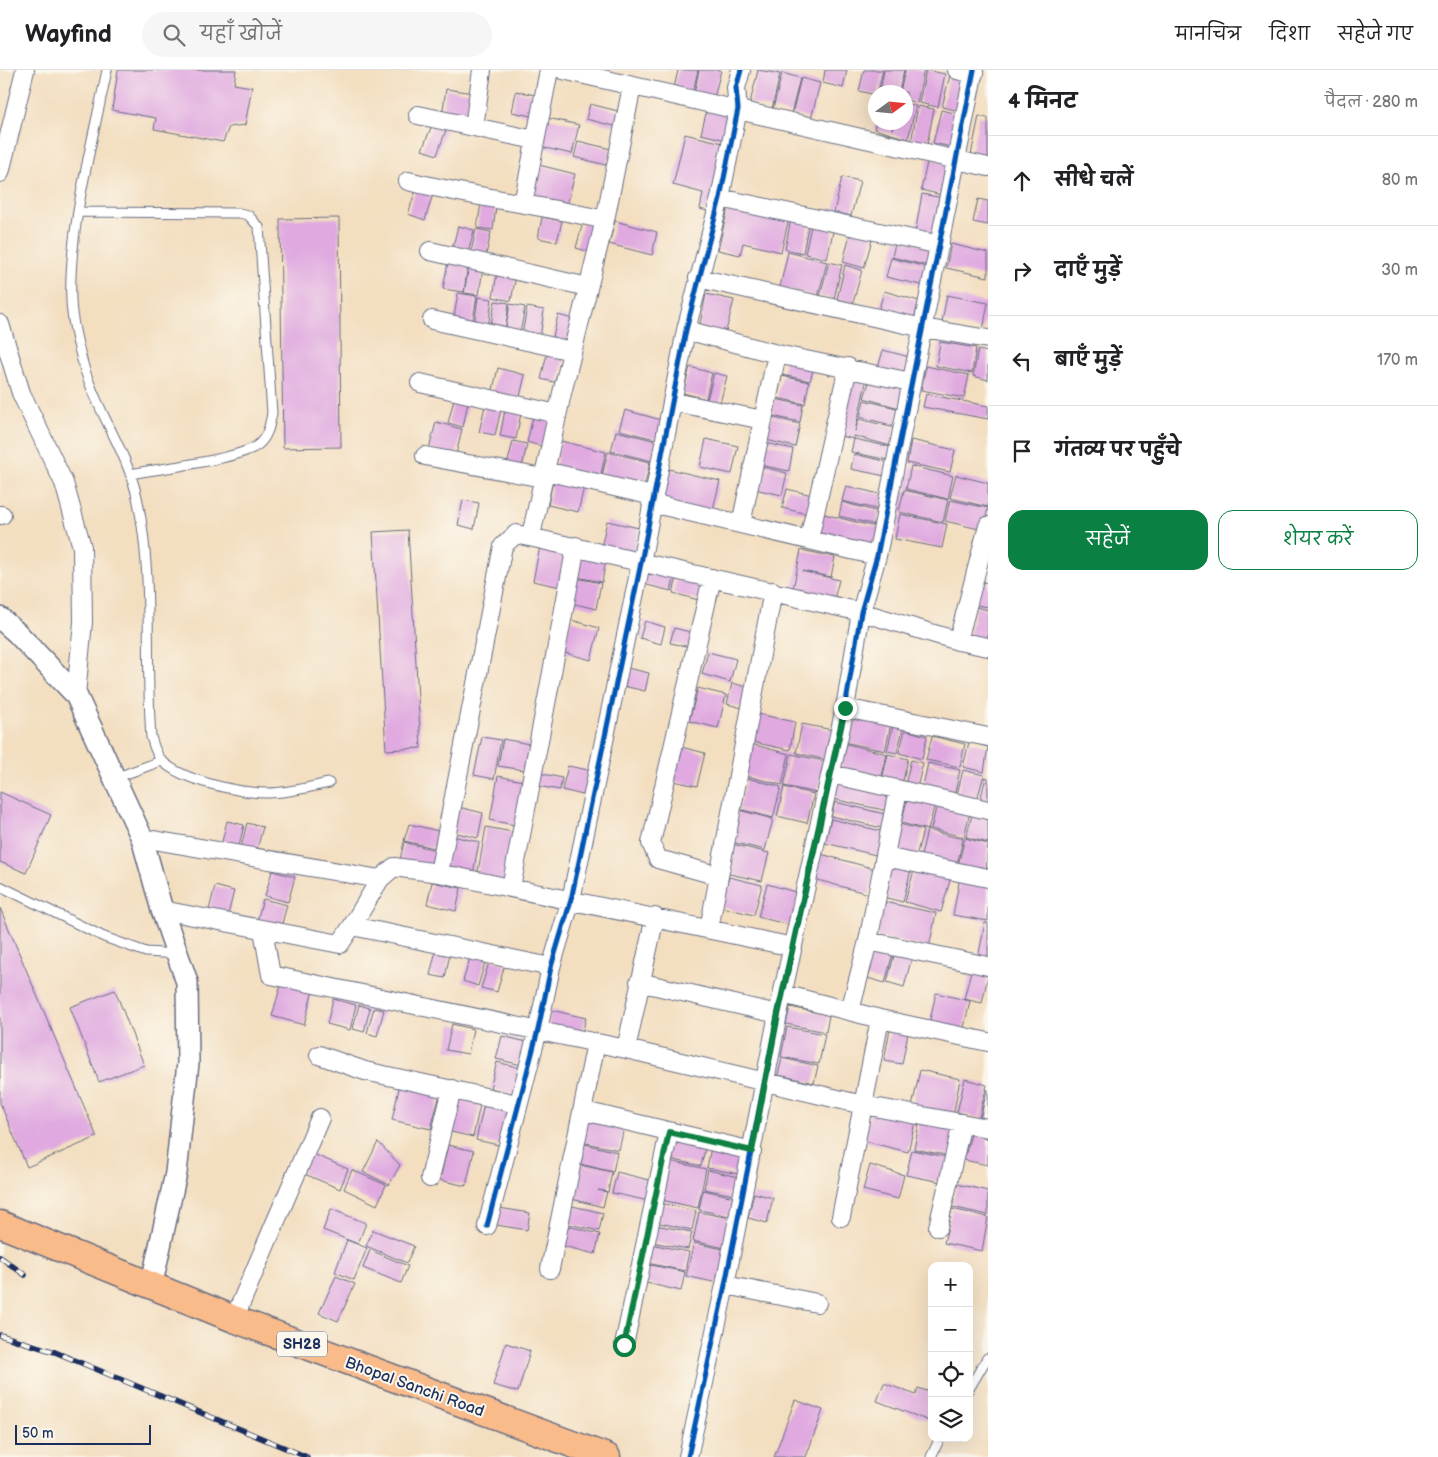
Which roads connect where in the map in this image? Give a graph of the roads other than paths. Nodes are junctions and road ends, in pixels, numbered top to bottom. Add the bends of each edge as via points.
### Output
1 (25, 70) edge
2 (108, 70) edge
3 (482, 70) edge
4 (549, 70) edge
5 (563, 70) edge
6 (741, 70) edge
7 (968, 71) edge
8 (632, 86) junction
9 (738, 109) junction
10 (418, 115) dead end
11 (474, 127) junction
12 (535, 140) junction
13 (957, 160) junction
14 (988, 167) edge
15 (0, 173) edge
16 (408, 181) dead end
17 (720, 198) junction
18 (523, 204) junction
19 (79, 212) junction
20 (605, 220) junction
21 (940, 245) junction
22 (430, 250) dead end
23 (698, 278) junction
24 (588, 287) junction
25 (432, 320) dead end
26 (0, 324) edge
27 (923, 328) junction
28 (686, 330) junction
29 (988, 339) edge
30 (572, 350) junction
31 (777, 354) junction
32 (848, 367) junction
33 (911, 382) junction
34 (420, 383) dead end
35 (674, 402) junction
36 (557, 414) junction
37 (763, 420) junction
38 (425, 456) dead end
39 (130, 474) junction
40 (544, 475) junction
41 (652, 499) junction
42 (741, 524) junction
43 (988, 526) edge
44 (531, 536) junction
45 (809, 539) junction
46 (576, 546) junction
47 (986, 550) edge
48 (877, 556) junction
49 (642, 563) junction
50 (712, 578) junction
51 (773, 591) junction
52 (861, 612) junction
53 (0, 618) edge
54 (958, 641) junction
55 (988, 647) edge
56 (76, 696) junction
57 (845, 708) junction
58 (988, 737) edge
59 (161, 760) junction
60 (831, 774) junction
61 (114, 778) junction
62 (329, 783) dead end
63 (898, 790) junction
64 (988, 810) edge
65 (142, 838) junction
66 (885, 857) junction
67 (439, 873) junction
68 (719, 876) junction
69 (988, 878) edge
70 (380, 879) junction
71 (0, 886) edge
72 (511, 888) junction
73 (571, 900) junction
74 (162, 910) junction
75 (655, 917) junction
76 (352, 926) junction
77 (710, 928) junction
78 (263, 930) junction
79 (868, 941) junction
80 (793, 948) junction
81 (177, 954) junction
82 (988, 966) edge
83 (551, 967) junction
84 (639, 982) junction
85 (783, 994) junction
86 (850, 1011) junction
87 (778, 1014) junction
88 (880, 1019) junction
89 (538, 1030) junction
90 (988, 1042) edge
91 (596, 1043) junction
92 (626, 1049) junction
93 (319, 1054) dead end
94 (765, 1083) junction
95 (452, 1089) junction
96 (517, 1104) junction
97 (863, 1104) junction
98 (584, 1111) junction
99 (320, 1118) dead end
100 (962, 1123) junction
101 (988, 1128) edge
102 (669, 1132) junction
103 (752, 1151) junction
104 (430, 1178) dead end
105 (841, 1217) dead end
106 (0, 1224) edge
107 (487, 1226) dead end
108 (938, 1227) dead end
109 (550, 1268) dead end
110 (725, 1285) junction
111 (152, 1287) junction
112 (817, 1303) dead end
113 (234, 1319) junction
114 (624, 1345) dead end
115 (987, 1358) edge
116 (973, 1382) edge
117 (938, 1442) edge
118 (607, 1457) edge
119 (688, 1457) edge
120 (931, 1457) edge

1 - 15 street
2 - 19 lane
3 - 11 street
4 - 12 street
5 - 8 street
6 - 9 street via 736,88
7 - 13 street
8 - 9 street
8 - 20 street
9 - 13 street
9 - 17 street
10 - 11 street
11 - 12 street
12 - 18 street
13 - 14 street
13 - 21 street
16 - 18 street via 463,195
17 - 21 street
17 - 23 street
18 - 20 street
19 - 39 lane via 71,281 78,343 93,391
19 - 39 lane via 239,213 254,220 261,235 272,413 266,436 258,445 235,454
20 - 24 street
21 - 27 street
22 - 24 street
23 - 27 street
23 - 28 street
24 - 30 street
25 - 30 street
26 - 56 street via 21,393 64,483 82,547 83,622
27 - 29 street
27 - 33 street
28 - 31 street
28 - 35 street
30 - 36 street
31 - 32 street
31 - 37 street
32 - 33 street
32 - 45 street
33 - 48 street
34 - 36 street
35 - 37 street
35 - 41 street
36 - 40 street
37 - 42 street
38 - 40 street
39 - 59 lane via 144,550 151,738
40 - 41 street
40 - 44 street
41 - 42 street
41 - 49 street
42 - 45 street
43 - 47 street
44 - 46 street
44 - 67 street via 516,534 503,546
45 - 48 street
46 - 49 street
46 - 72 street
47 - 54 street
48 - 52 street
49 - 50 street
49 - 73 street
50 - 51 street
50 - 68 street via 651,843 658,859
51 - 52 street
51 - 68 street
52 - 54 street
52 - 57 street
53 - 56 street
54 - 55 street
56 - 61 street
57 - 58 street
57 - 60 street
59 - 61 lane
59 - 62 lane via 186,775 251,792 285,792
60 - 63 street
60 - 80 street
61 - 65 street
63 - 64 street
63 - 66 street
65 - 70 street
65 - 74 street
66 - 69 street
66 - 79 street
67 - 70 street via 394,867
67 - 72 street
68 - 77 street
70 - 76 street
71 - 81 lane via 104,937 146,952
72 - 73 street
73 - 75 street
73 - 83 street
74 - 78 street
74 - 81 street
75 - 77 street
75 - 84 street
76 - 78 street via 340,944
76 - 83 street
77 - 80 street
78 - 89 street via 271,975
79 - 82 street
79 - 86 street
80 - 85 street
81 - 111 street via 188,982 188,1063 176,1173
83 - 89 street
84 - 87 street
84 - 92 street
85 - 86 street
85 - 87 street
86 - 88 street
87 - 94 street
88 - 90 street
88 - 97 street
89 - 91 street
89 - 96 street
91 - 92 street
91 - 98 street
92 - 94 street
93 - 95 street via 365,1071
94 - 97 street
94 - 103 street
95 - 96 street
95 - 104 street
96 - 107 street
97 - 100 street
97 - 105 street
98 - 102 street
98 - 109 street
99 - 113 street
100 - 101 street
100 - 108 street
102 - 103 street
102 - 114 street
103 - 110 street
106 - 111 main road, Bhopal Sanchi Road / SH28
110 - 112 street
110 - 119 street
111 - 113 main road, Bhopal Sanchi Road / SH28
113 - 118 main road, Bhopal Sanchi Road / SH28
115 - 116 lane
117 - 120 lane

